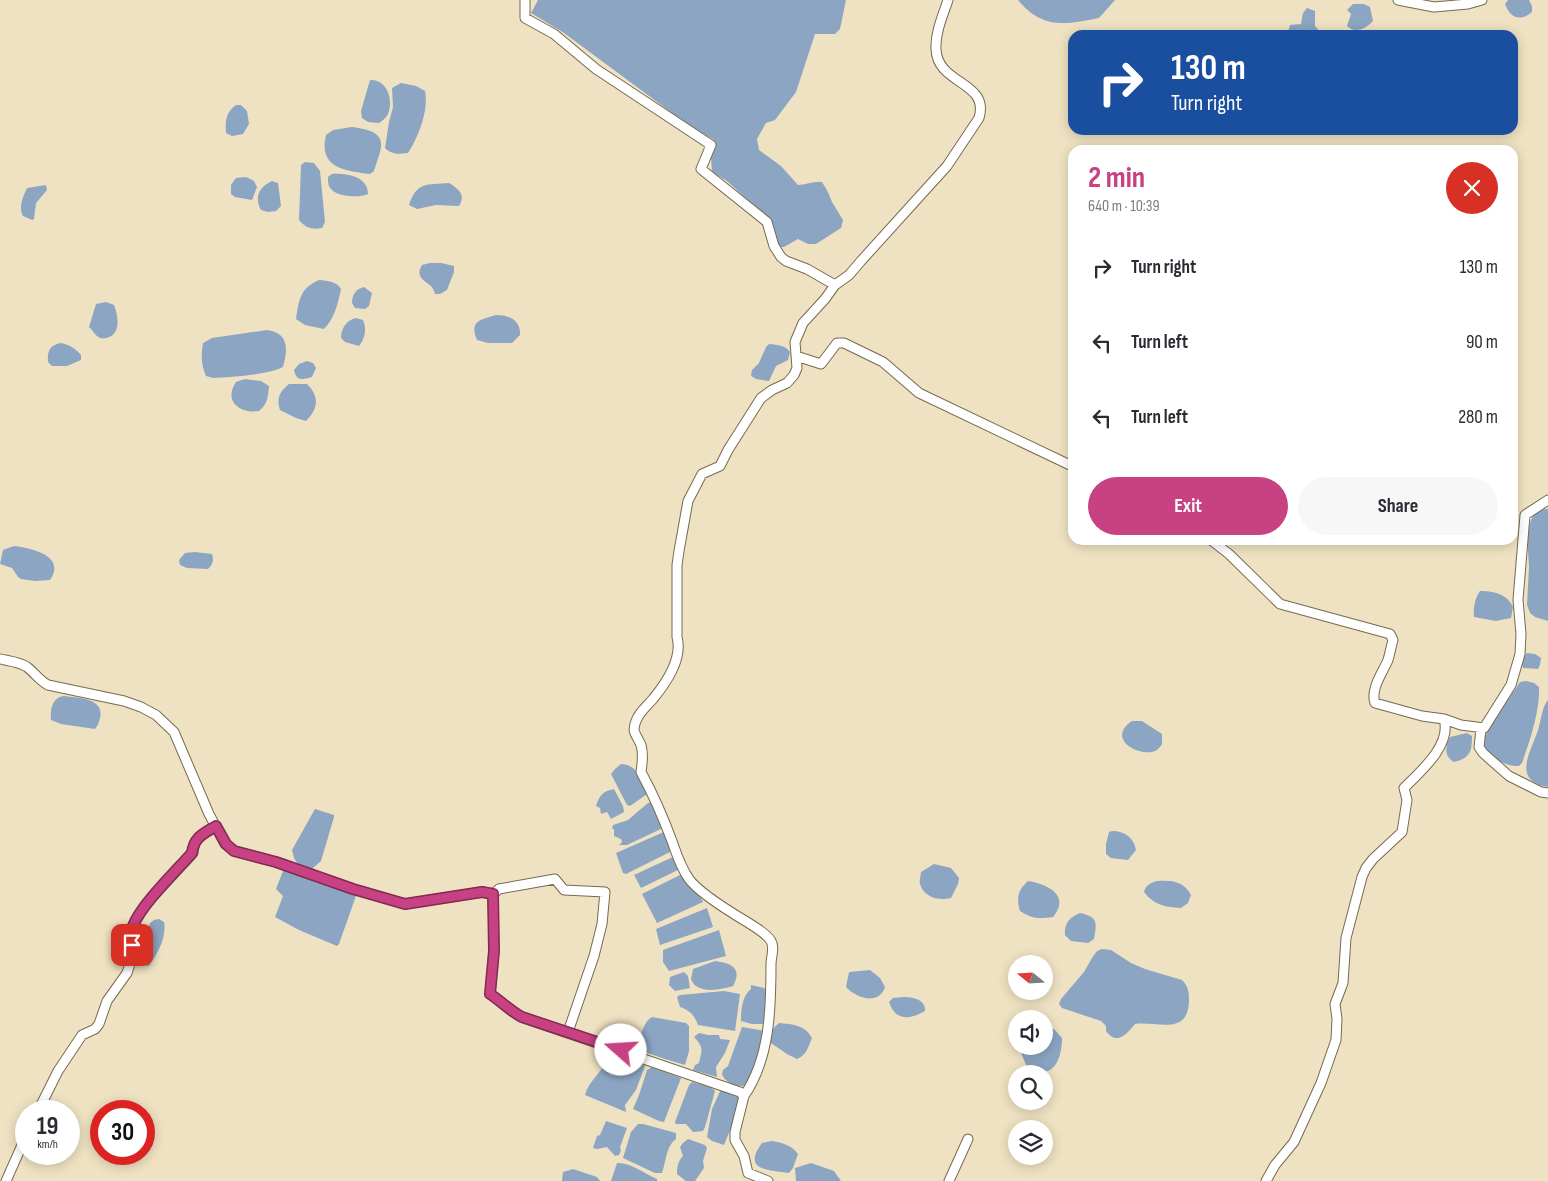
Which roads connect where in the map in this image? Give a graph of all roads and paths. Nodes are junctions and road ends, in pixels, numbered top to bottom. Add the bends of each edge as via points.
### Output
1 (525, 0) edge
2 (948, 0) edge
3 (1398, 0) edge
4 (1482, 0) edge
5 (835, 285) junction
6 (796, 356) junction
7 (1068, 464) edge
8 (1548, 500) edge
9 (1217, 545) edge
10 (0, 659) edge
11 (1444, 719) junction
12 (1481, 729) junction
13 (1548, 793) edge
14 (216, 826) junction
15 (493, 894) junction
16 (568, 1032) junction
17 (744, 1096) junction
18 (44, 1100) edge
19 (968, 1140) dead end
20 (15, 1161) edge
21 (6, 1181) edge
22 (768, 1181) edge
23 (949, 1181) edge
24 (1266, 1181) edge

1 - 5 street via 525,18 554,34 596,69 711,145 701,170 767,222 774,246 786,261
2 - 5 street via 935,48 937,59 948,74 970,88 981,101 979,118 947,166 849,275
3 - 4 street via 1434,7
5 - 6 street via 803,323 795,342
6 - 7 street via 821,364 837,343 844,343 883,362 919,393
6 - 17 street via 794,374 787,383 761,398 720,466 702,474 688,501 677,565 677,637 680,647 668,677 636,720 634,734 643,758 641,772 654,796 675,854 690,881 771,941 770,1010 764,1052 754,1081
8 - 12 street via 1524,515 1518,600 1520,654 1511,684
9 - 11 street via 1280,604 1390,634 1393,640 1375,690 1375,703
10 - 14 street via 22,664 48,685 124,701 156,715 174,732
11 - 12 street
11 - 24 street via 1443,739 1431,760 1404,788 1407,800 1402,832 1373,859 1362,877 1346,938 1343,983 1335,1004 1336,1040 1321,1083 1294,1142
12 - 13 street via 1479,747 1483,753 1509,776
14 - 15 street via 234,851 405,904 482,892
14 - 18 street via 197,839 192,853 137,918 128,973 107,1001 96,1029 82,1035
15 - 16 street via 494,951 490,994 522,1017
15 - 16 street via 498,888 555,878 564,890 605,892 594,956
16 - 17 street via 736,1089
17 - 22 street via 735,1140 744,1156 748,1173
19 - 23 street
20 - 21 street

